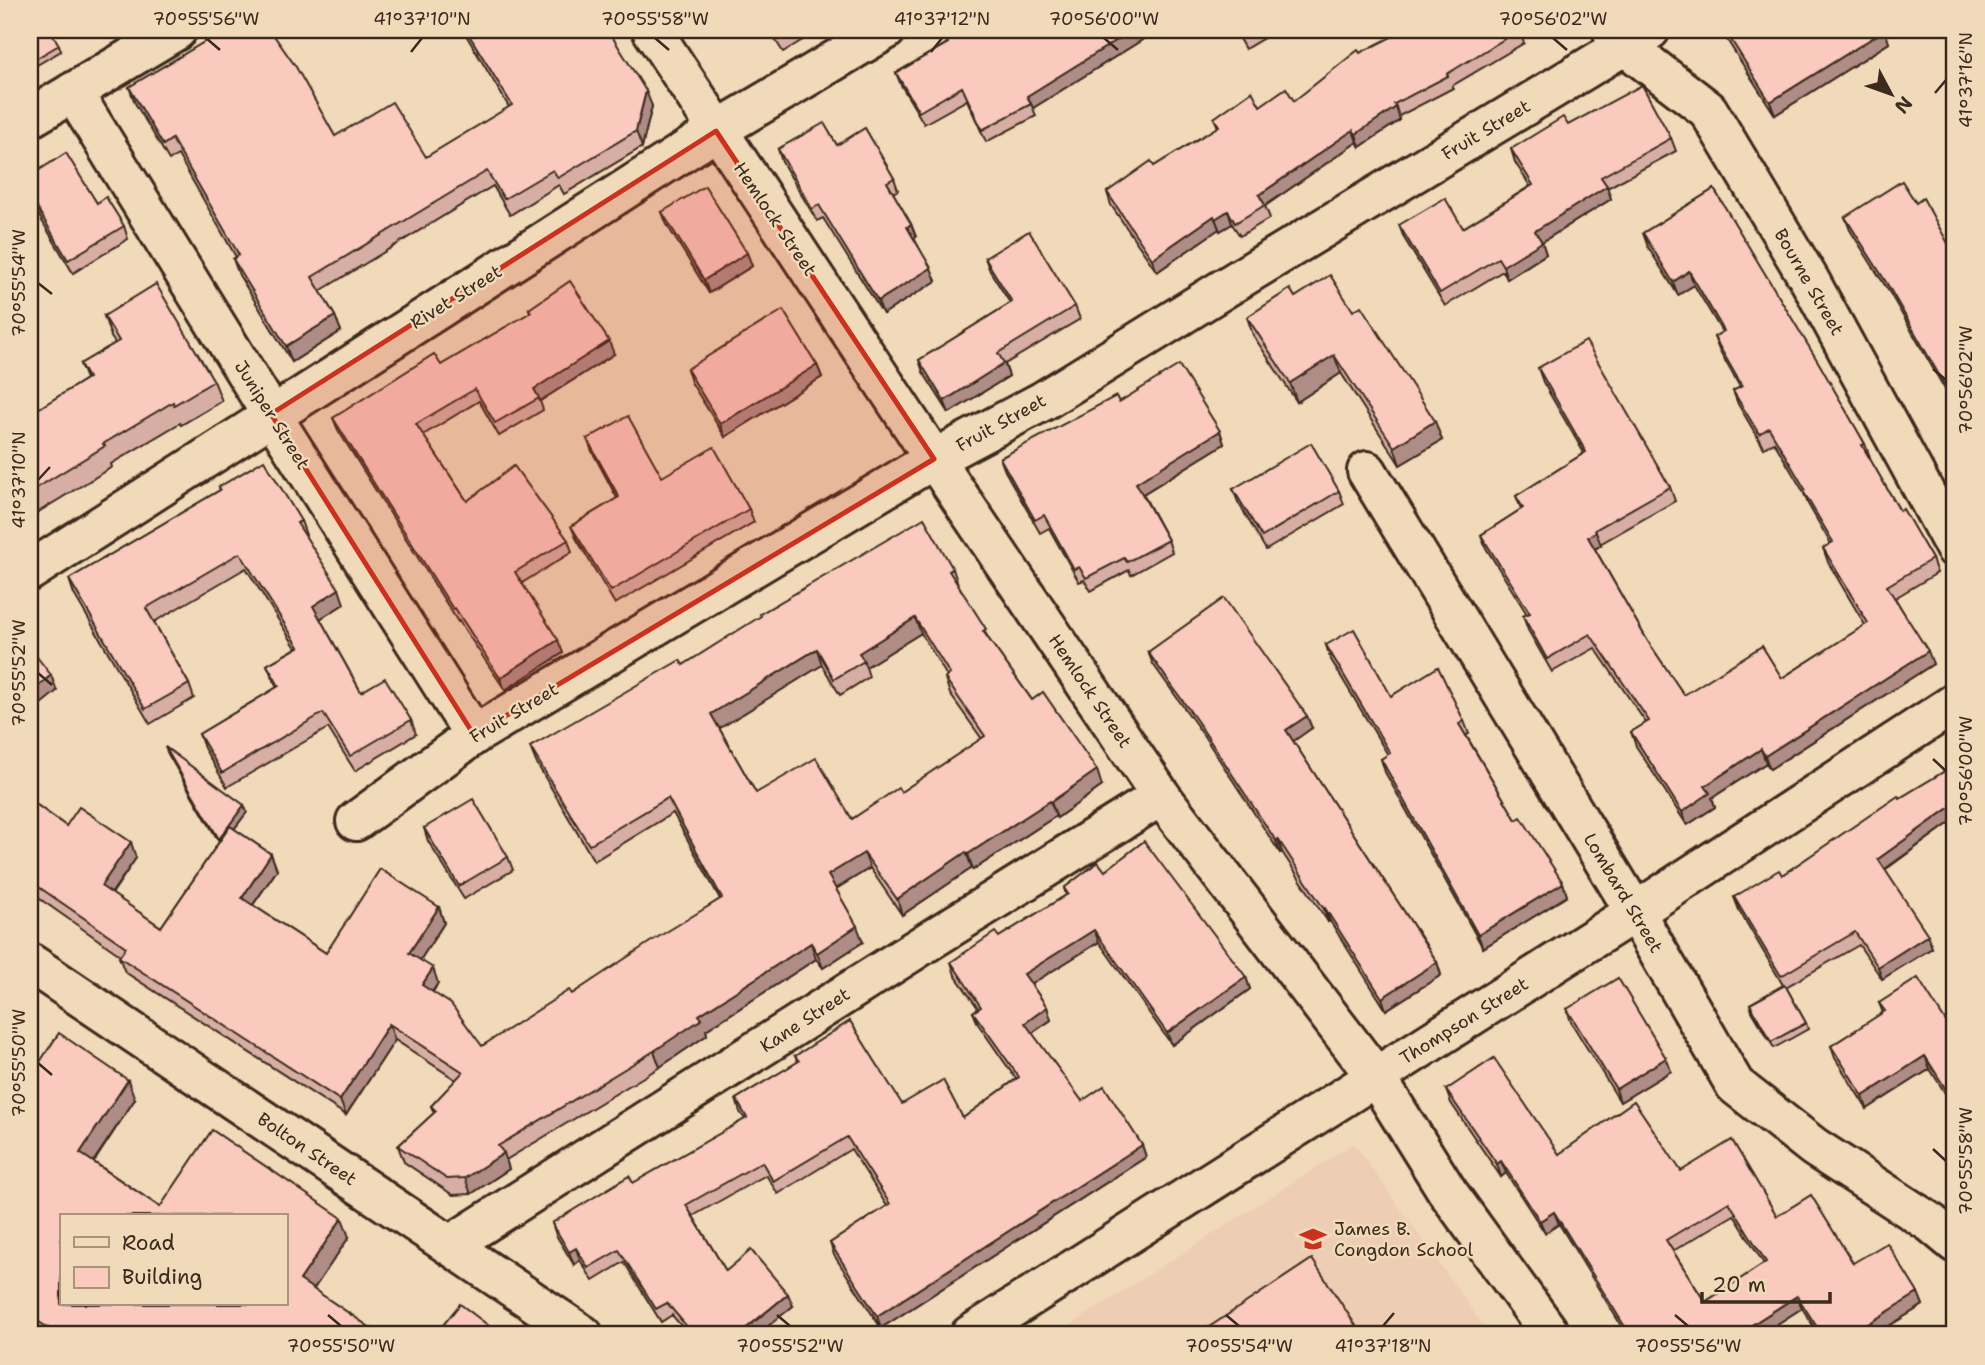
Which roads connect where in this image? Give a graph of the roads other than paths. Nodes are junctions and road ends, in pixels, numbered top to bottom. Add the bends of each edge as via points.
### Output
1 (177, 30) edge
2 (652, 30) edge
3 (886, 30) edge
4 (1629, 35) edge
5 (73, 92) junction
6 (30, 118) edge
7 (716, 131) junction
8 (271, 414) junction
9 (934, 460) junction
10 (1367, 471) dead end
11 (1955, 548) edge
12 (30, 571) edge
13 (1955, 703) edge
14 (474, 735) junction
15 (1161, 796) junction
16 (356, 821) dead end
17 (1635, 912) junction
18 (30, 963) edge
19 (1376, 1077) junction
20 (1955, 1243) edge
21 (450, 1245) junction
22 (583, 1335) edge
23 (970, 1335) edge
24 (1550, 1335) edge

1 - 5 street
2 - 7 street, Hemlock Street
3 - 7 street, Rivet Street
4 - 9 street, Fruit Street via 1043,401
4 - 11 street, Bourne Street via 1709,110 1810,281
5 - 6 street
5 - 8 street, Juniper Street
7 - 8 street, Rivet Street
7 - 9 street, Hemlock Street
8 - 12 street, Rivet Street
8 - 14 street, Juniper Street
9 - 14 street, Fruit Street
9 - 15 street, Hemlock Street
10 - 17 street, Lombard Street
13 - 17 street, Thompson Street
14 - 16 street, Fruit Street
15 - 19 street, Hemlock Street
15 - 21 street, Kane Street
17 - 19 street, Thompson Street
17 - 20 street, Lombard Street via 1735,1085 1814,1147
18 - 21 street, Bolton Street
19 - 23 street, Thompson Street
19 - 24 street, Hemlock Street via 1447,1191
21 - 22 street, Bolton Street

